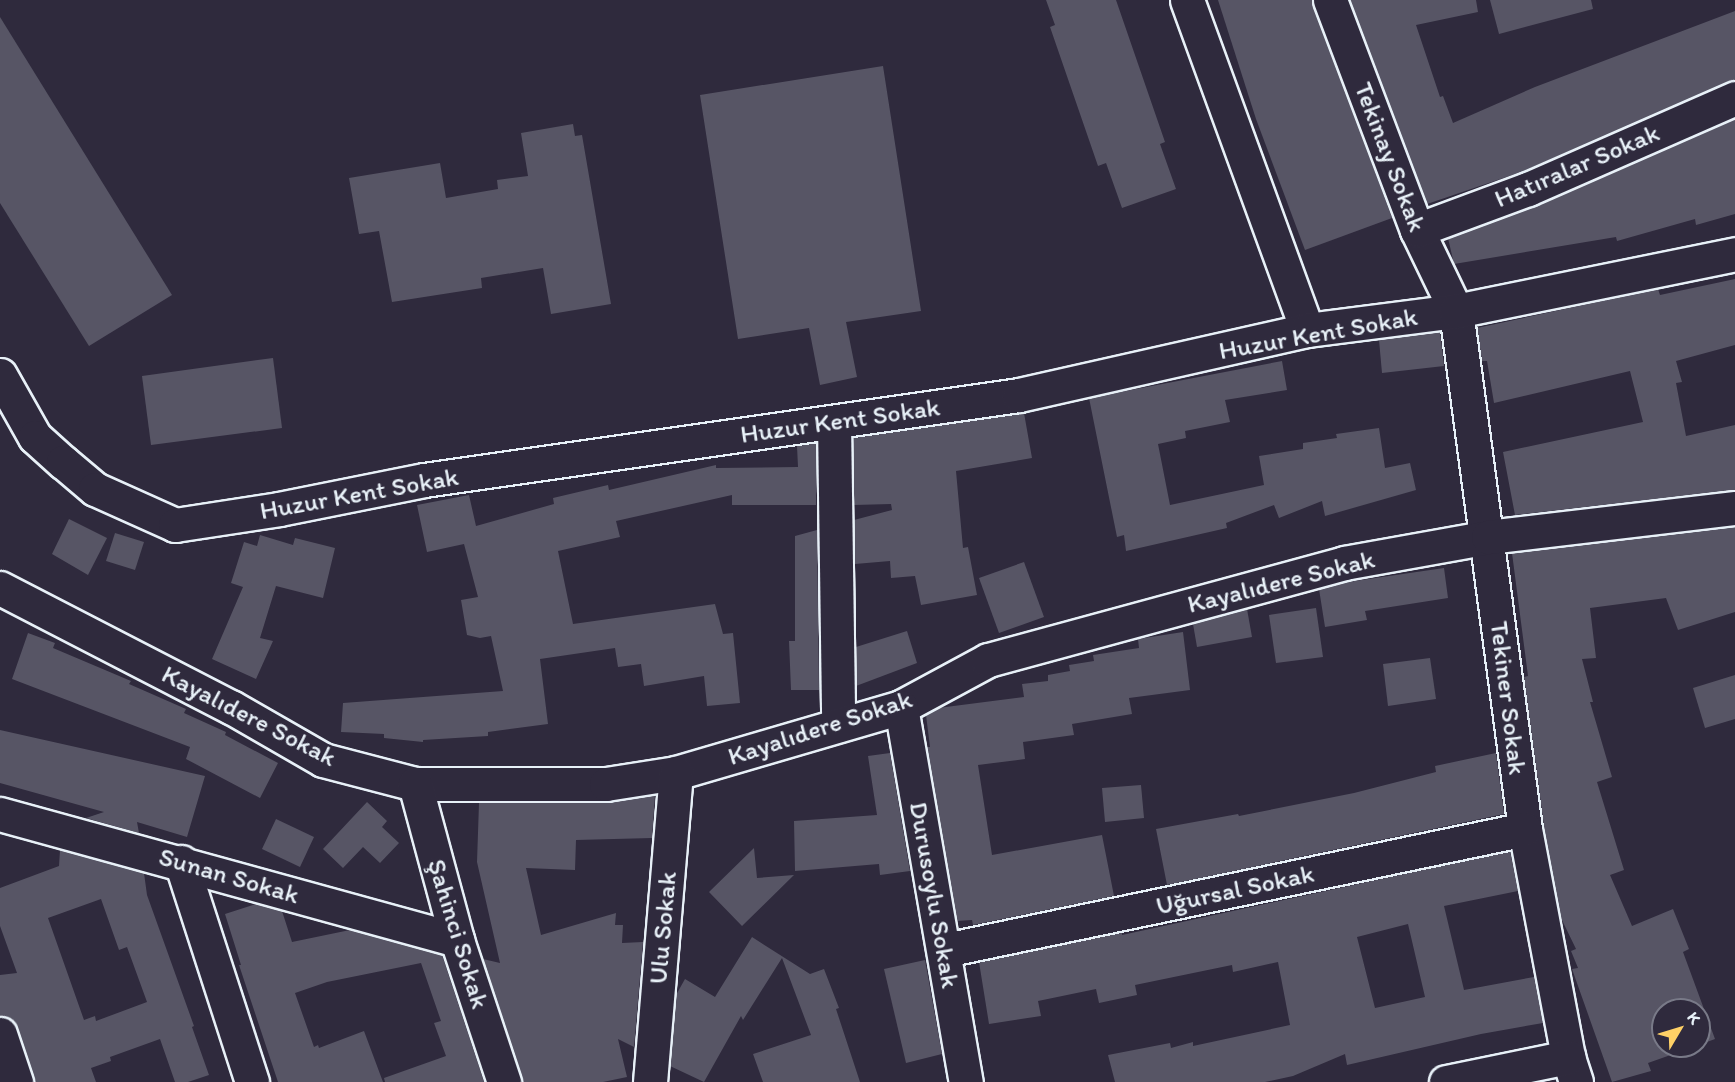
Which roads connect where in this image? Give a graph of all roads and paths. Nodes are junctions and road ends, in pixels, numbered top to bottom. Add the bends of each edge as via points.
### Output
1 (1187, 0) edge
2 (1330, 0) edge
3 (1735, 98) edge
4 (1417, 230) junction
5 (1735, 254) edge
6 (1456, 311) junction
7 (1307, 330) junction
8 (0, 375) edge
9 (834, 422) junction
10 (1735, 508) edge
11 (1488, 537) junction
12 (0, 588) edge
13 (901, 707) junction
14 (838, 725) junction
15 (676, 773) junction
16 (415, 784) junction
17 (0, 814) edge
18 (1525, 829) junction
19 (181, 862) junction
20 (457, 940) junction
21 (945, 950) junction
22 (0, 1034) edge
23 (1572, 1070) edge
24 (16, 1082) edge
25 (252, 1082) edge
26 (504, 1082) edge
27 (650, 1082) edge
28 (966, 1082) edge
29 (1446, 1082) edge

1 - 7 street
2 - 4 street, Tekinay Sokak
3 - 4 street, Hatıralar Sokak via 1528,189
4 - 6 street, Tekinay Sokak
5 - 6 street, Huzur Kent Sokak
6 - 7 street, Huzur Kent Sokak
6 - 11 street, Tekiner Sokak
7 - 9 street, Huzur Kent Sokak via 1019,395
8 - 9 street, Huzur Kent Sokak via 35,437 63,462 95,489 175,525 424,480
9 - 14 street
10 - 11 street, Kayalıdere Sokak
11 - 13 street, Kayalıdere Sokak via 1344,563 988,660
11 - 18 street, Tekiner Sokak
12 - 16 street, Kayalıdere Sokak via 231,707 323,760
13 - 14 street, Kayalıdere Sokak
13 - 21 street, Durusoylu Sokak
14 - 15 street, Kayalıdere Sokak
15 - 16 street, Kayalıdere Sokak via 606,784
15 - 27 street, Ulu Sokak
16 - 20 street, Şahinci Sokak
17 - 19 street, Sunan Sokak
18 - 21 street, Uğursal Sokak
18 - 23 street, Tekiner Sokak
19 - 20 street, Sunan Sokak
19 - 25 street
20 - 26 street, Şahinci Sokak
21 - 28 street, Durusoylu Sokak
22 - 24 street
23 - 29 street

